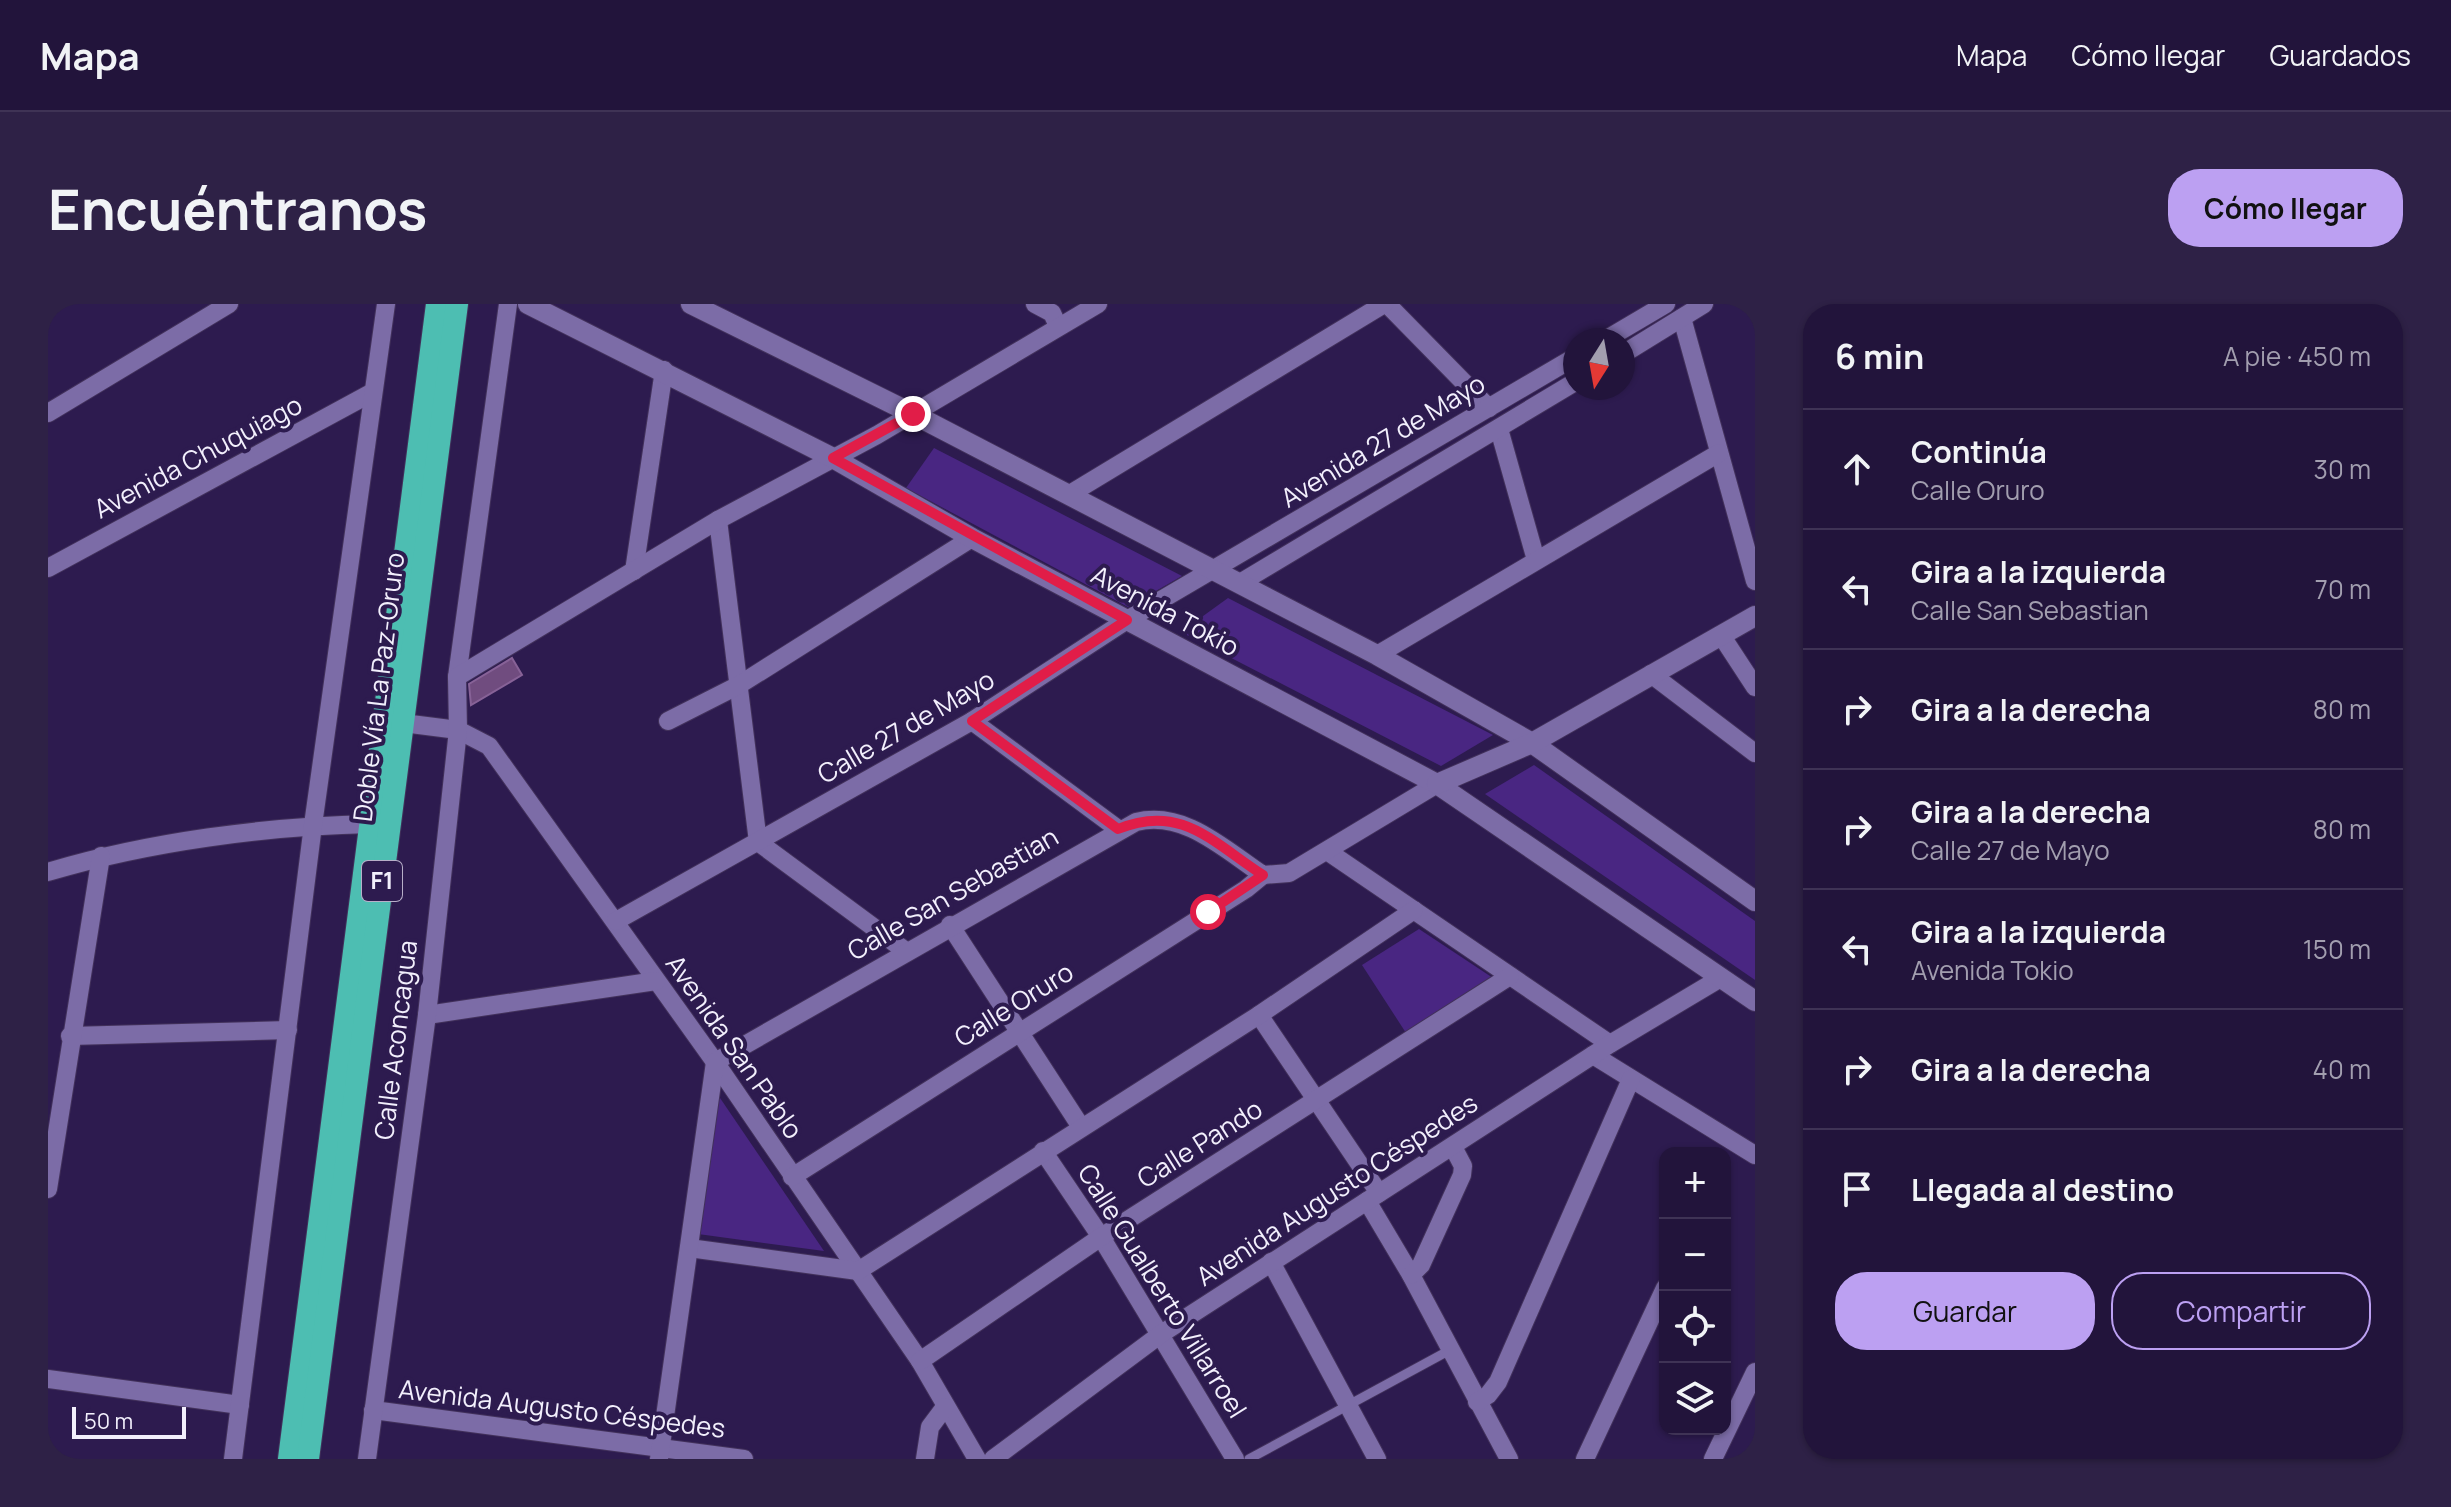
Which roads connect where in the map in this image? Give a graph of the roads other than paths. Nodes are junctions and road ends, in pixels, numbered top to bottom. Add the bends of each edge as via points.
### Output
1 (229, 304) edge
2 (386, 304) edge
3 (437, 304) edge
4 (457, 304) edge
5 (508, 304) edge
6 (528, 304) edge
7 (691, 304) edge
8 (1035, 304) edge
9 (1098, 304) edge
10 (1386, 304) edge
11 (1666, 304) edge
12 (1704, 304) edge
13 (1682, 318) junction
14 (1058, 326) junction
15 (1625, 328) edge
16 (1635, 347) edge
17 (1563, 364) edge
18 (664, 370) junction
19 (1563, 389) edge
20 (373, 392) junction
21 (1489, 408) junction
22 (48, 413) edge
23 (913, 414) junction
24 (1499, 429) junction
25 (1719, 453) junction
26 (833, 458) junction
27 (1070, 494) junction
28 (718, 520) junction
29 (972, 538) junction
30 (1536, 560) junction
31 (48, 568) edge
32 (1218, 570) junction
33 (634, 571) junction
34 (1755, 581) edge
35 (1240, 583) junction
36 (1755, 616) edge
37 (1127, 620) junction
38 (1721, 635) junction
39 (1377, 655) junction
40 (1651, 674) junction
41 (457, 677) junction
42 (739, 685) junction
43 (1755, 687) edge
44 (668, 721) dead end
45 (972, 721) junction
46 (403, 723) junction
47 (458, 730) junction
48 (1532, 743) junction
49 (1755, 753) edge
50 (1437, 784) junction
51 (371, 824) junction
52 (313, 825) junction
53 (1118, 829) junction
54 (758, 842) junction
55 (1327, 851) junction
56 (101, 856) junction
57 (48, 872) edge
58 (1263, 875) junction
59 (1755, 901) edge
60 (1414, 910) junction
61 (616, 921) junction
62 (950, 925) junction
63 (907, 952) junction
64 (1510, 976) junction
65 (1719, 979) junction
66 (656, 981) junction
67 (1755, 1001) edge
68 (427, 1015) junction
69 (1259, 1015) junction
70 (288, 1030) junction
71 (1022, 1031) junction
72 (70, 1036) junction
73 (1610, 1044) junction
74 (1593, 1055) junction
75 (715, 1062) junction
76 (1631, 1079) junction
77 (1316, 1101) junction
78 (1081, 1127) junction
79 (1733, 1142) junction
80 (1453, 1147) junction
81 (1731, 1147) edge
82 (1043, 1151) junction
83 (1755, 1155) edge
84 (792, 1177) junction
85 (48, 1189) edge
86 (1373, 1197) junction
87 (1101, 1237) junction
88 (689, 1248) junction
89 (1271, 1262) junction
90 (858, 1271) junction
91 (1411, 1275) junction
92 (1664, 1291) edge
93 (1161, 1334) junction
94 (1450, 1350) junction
95 (920, 1361) junction
96 (1755, 1372) edge
97 (48, 1379) edge
98 (1477, 1402) junction
99 (240, 1405) junction
100 (1348, 1405) junction
101 (945, 1407) junction
102 (373, 1410) junction
103 (660, 1453) edge
104 (1232, 1453) edge
105 (233, 1459) edge
106 (289, 1459) edge
107 (308, 1459) edge
108 (367, 1459) edge
109 (744, 1459) edge
110 (925, 1459) edge
111 (977, 1459) edge
112 (993, 1459) edge
113 (1212, 1459) edge
114 (1249, 1459) edge
115 (1377, 1459) edge
116 (1509, 1459) edge
117 (1585, 1459) edge
118 (1713, 1459) edge

1 - 22 street
2 - 20 street
3 - 51 highway, Doble Vía La Paz-Oruro / F1
4 - 46 highway, Doble Vía La Paz-Oruro / F1
5 - 41 street, Calle Aconcagua
6 - 18 street, Avenida Tokio
7 - 23 street
8 - 14 street via 1052,313
9 - 14 street
10 - 21 street
10 - 27 street
11 - 15 street
12 - 13 street
13 - 16 street
13 - 25 street
14 - 23 street
17 - 21 street, Avenida 27 de Mayo
18 - 26 street, Avenida Tokio
18 - 33 street
19 - 24 street, Avenida 27 de Mayo
20 - 31 street, Avenida Chuquiago
20 - 52 street
21 - 32 street, Avenida 27 de Mayo
23 - 26 street
23 - 27 street
24 - 30 street
24 - 35 street, Avenida 27 de Mayo
25 - 30 street
25 - 34 street
26 - 28 street
26 - 29 street, Avenida Tokio
27 - 32 street
28 - 33 street
28 - 42 street
29 - 37 street, Avenida Tokio
29 - 42 street
30 - 39 street
32 - 35 street
32 - 37 street, Calle 27 de Mayo
33 - 41 street
35 - 39 street
36 - 38 street
37 - 45 street, Calle 27 de Mayo
37 - 50 street, Avenida Tokio
38 - 40 street
38 - 43 street
39 - 48 street
40 - 48 street
40 - 49 street
41 - 47 street, Calle Aconcagua
42 - 44 street
42 - 54 street
45 - 53 street
45 - 54 street, Calle 27 de Mayo
46 - 47 street, Avenida San Pablo
46 - 107 highway, Doble Vía La Paz-Oruro / F1
47 - 61 street, Avenida San Pablo via 489,746
47 - 68 street, Calle Aconcagua
48 - 50 street
48 - 59 street
50 - 55 street, Calle Oruro
50 - 65 street, Avenida Tokio
51 - 52 street
51 - 106 highway, Doble Vía La Paz-Oruro / F1
52 - 56 street
52 - 70 street
53 - 58 street, Calle San Sebastian via 1151,818 1178,821
53 - 62 street, Calle San Sebastian
54 - 61 street, Calle 27 de Mayo
54 - 63 street
55 - 58 street, Calle Oruro via 1289,873
55 - 60 street
56 - 57 street
56 - 72 street
58 - 71 street, Calle Oruro
60 - 64 street
60 - 69 street
61 - 66 street, Avenida San Pablo
62 - 63 street, Calle San Sebastian
62 - 71 street
63 - 75 street, Calle San Sebastian
64 - 73 street
64 - 77 street, Calle Pando
65 - 67 street, Avenida Tokio
65 - 73 street, Avenida Augusto Céspedes
66 - 68 street
66 - 75 street, Avenida San Pablo
68 - 102 street, Calle Aconcagua
69 - 77 street
69 - 78 street
70 - 72 street
70 - 99 street
71 - 78 street
71 - 84 street, Calle Oruro
72 - 85 street
73 - 74 street, Avenida Augusto Céspedes
74 - 76 street
74 - 80 street, Avenida Augusto Céspedes
75 - 84 street, Avenida San Pablo
75 - 88 street
76 - 79 street
76 - 98 street via 1498,1382
77 - 86 street
77 - 87 street, Calle Pando
78 - 82 street
79 - 81 street
79 - 83 street
80 - 86 street, Avenida Augusto Céspedes
80 - 91 street via 1462,1175 1421,1265
82 - 87 street, Calle Gualberto Villarroel
82 - 90 street
84 - 90 street, Avenida San Pablo
86 - 89 street, Avenida Augusto Céspedes
86 - 91 street
87 - 93 street, Calle Gualberto Villarroel
87 - 95 street, Calle Pando
88 - 90 street
88 - 103 street
89 - 93 street, Avenida Augusto Céspedes
89 - 100 street
90 - 95 street, Avenida San Pablo
91 - 94 street
92 - 117 street
93 - 104 street, Calle Gualberto Villarroel
93 - 112 street, Avenida Augusto Céspedes
94 - 98 street
94 - 100 lane
95 - 101 street, Avenida San Pablo
96 - 118 street
97 - 99 street
98 - 116 street
99 - 105 street
100 - 114 lane
100 - 115 street
101 - 110 street via 930,1427
101 - 111 street, Avenida San Pablo
102 - 103 street, Avenida Augusto Céspedes
102 - 108 street, Calle Aconcagua
103 - 109 street, Avenida Augusto Céspedes
104 - 113 street

